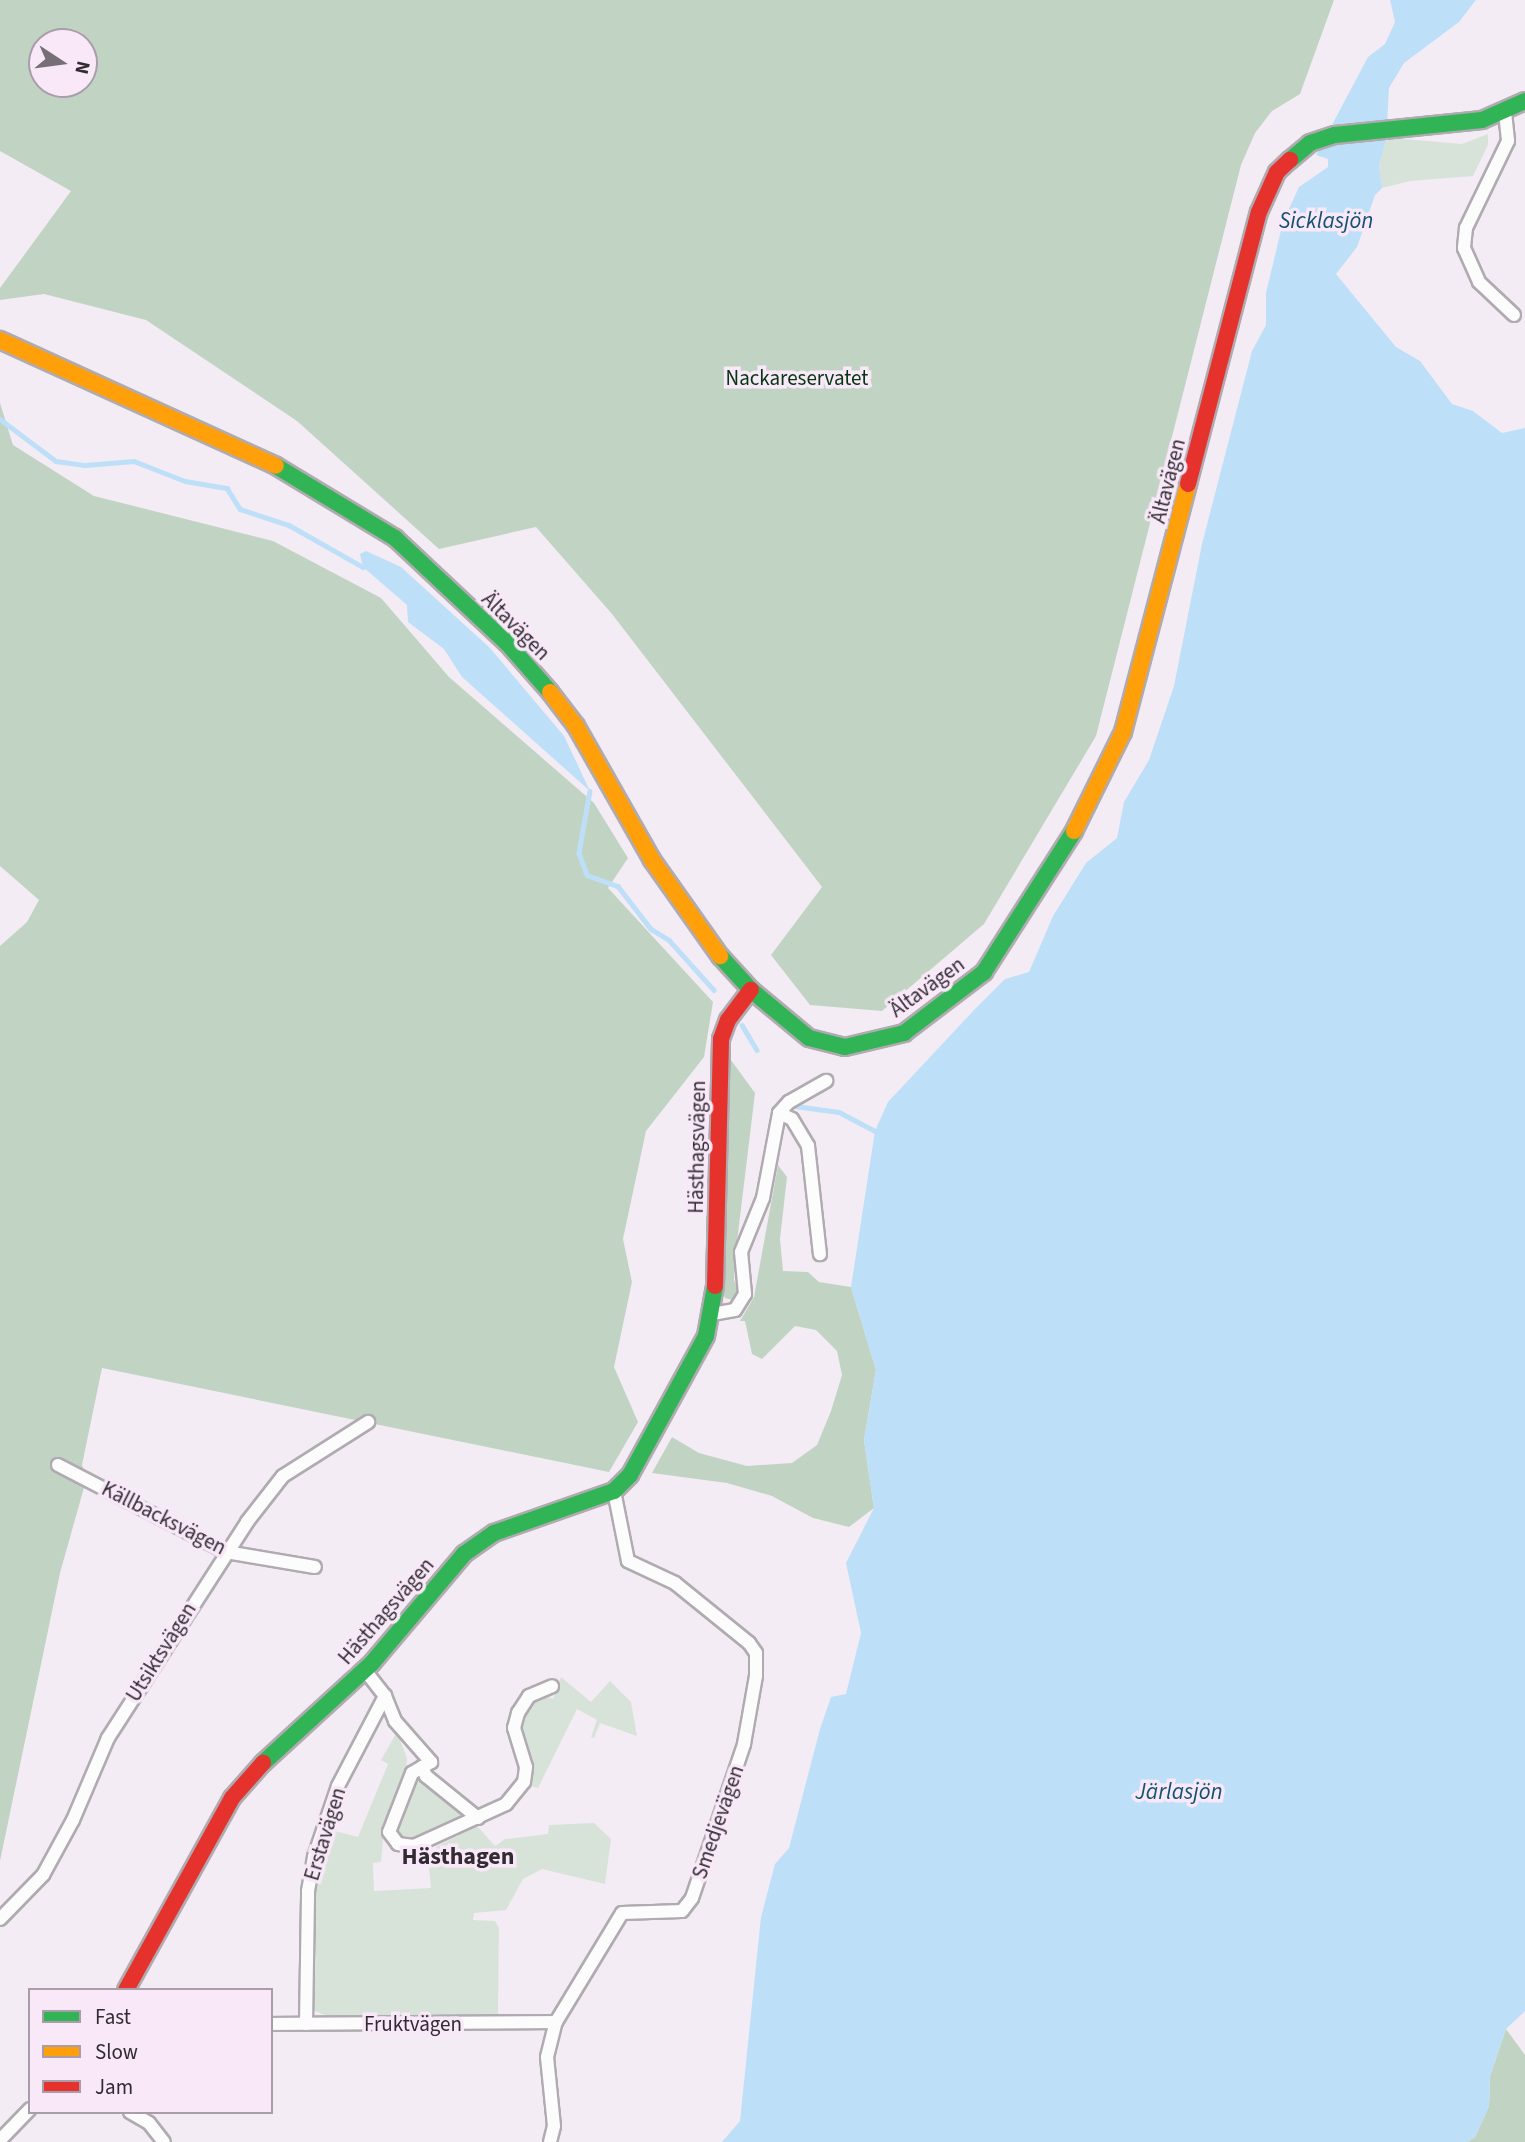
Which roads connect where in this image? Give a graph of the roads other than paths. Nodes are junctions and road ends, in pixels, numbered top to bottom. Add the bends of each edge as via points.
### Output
1 (1525, 101) edge
2 (1505, 113) junction
3 (1514, 315) dead end
4 (0, 340) edge
5 (751, 990) junction
6 (826, 1081) dead end
7 (779, 1112) junction
8 (820, 1254) dead end
9 (712, 1314) junction
10 (368, 1422) dead end
11 (58, 1465) dead end
12 (614, 1491) junction
13 (226, 1552) junction
14 (315, 1567) dead end
15 (365, 1670) junction
16 (552, 1686) dead end
17 (386, 1696) junction
18 (427, 1765) junction
19 (478, 1818) junction
20 (0, 1919) edge
21 (127, 1988) edge
22 (556, 2022) junction
23 (273, 2024) edge
24 (306, 2024) junction
25 (28, 2111) edge
26 (133, 2114) edge
27 (0, 2140) edge
28 (164, 2142) edge
29 (550, 2142) edge

1 - 2 main road
2 - 3 street via 1508,141 1466,228 1464,248 1479,282
2 - 5 main road, Ältavägen via 1335,135 1310,143 1278,172 1259,212 1123,732 1074,832 997,956 970,986 938,1011 904,1033 864,1046 845,1047 809,1038
4 - 5 main road, Ältavägen via 300,477 395,538 544,684 576,726 652,860 708,943
5 - 9 main road, Hästhagsvägen via 728,1020 721,1040
6 - 7 street via 789,1101
7 - 8 street via 792,1119 808,1146
7 - 9 street via 763,1198 741,1252 745,1294 735,1310
9 - 12 main road, Hästhagsvägen via 706,1336 643,1454
10 - 13 street, Utsiktsvägen via 283,1476
11 - 13 street, Källbacksvägen
12 - 15 main road, Hästhagsvägen via 510,1526 477,1543
12 - 22 street, Smedjevägen via 628,1561 676,1583 750,1643 757,1653 756,1676 744,1744 692,1898 682,1912 622,1913
13 - 14 street, Källbacksvägen
13 - 20 street, Utsiktsvägen via 108,1738 73,1820 43,1875
15 - 17 street
15 - 21 main road, Hästhagsvägen via 232,1798
16 - 19 street via 529,1696 518,1713 514,1728 526,1767 524,1782 506,1804
17 - 18 street via 395,1721
17 - 24 street, Erstavägen via 338,1786 314,1857 308,1891
18 - 19 street via 426,1776
18 - 19 street via 412,1773 395,1809 389,1832 398,1843 427,1842
22 - 24 street, Fruktvägen
22 - 29 street, Smedjevägen via 547,2057 554,2126
23 - 24 street, Fruktvägen
25 - 27 street
26 - 28 street via 149,2123

